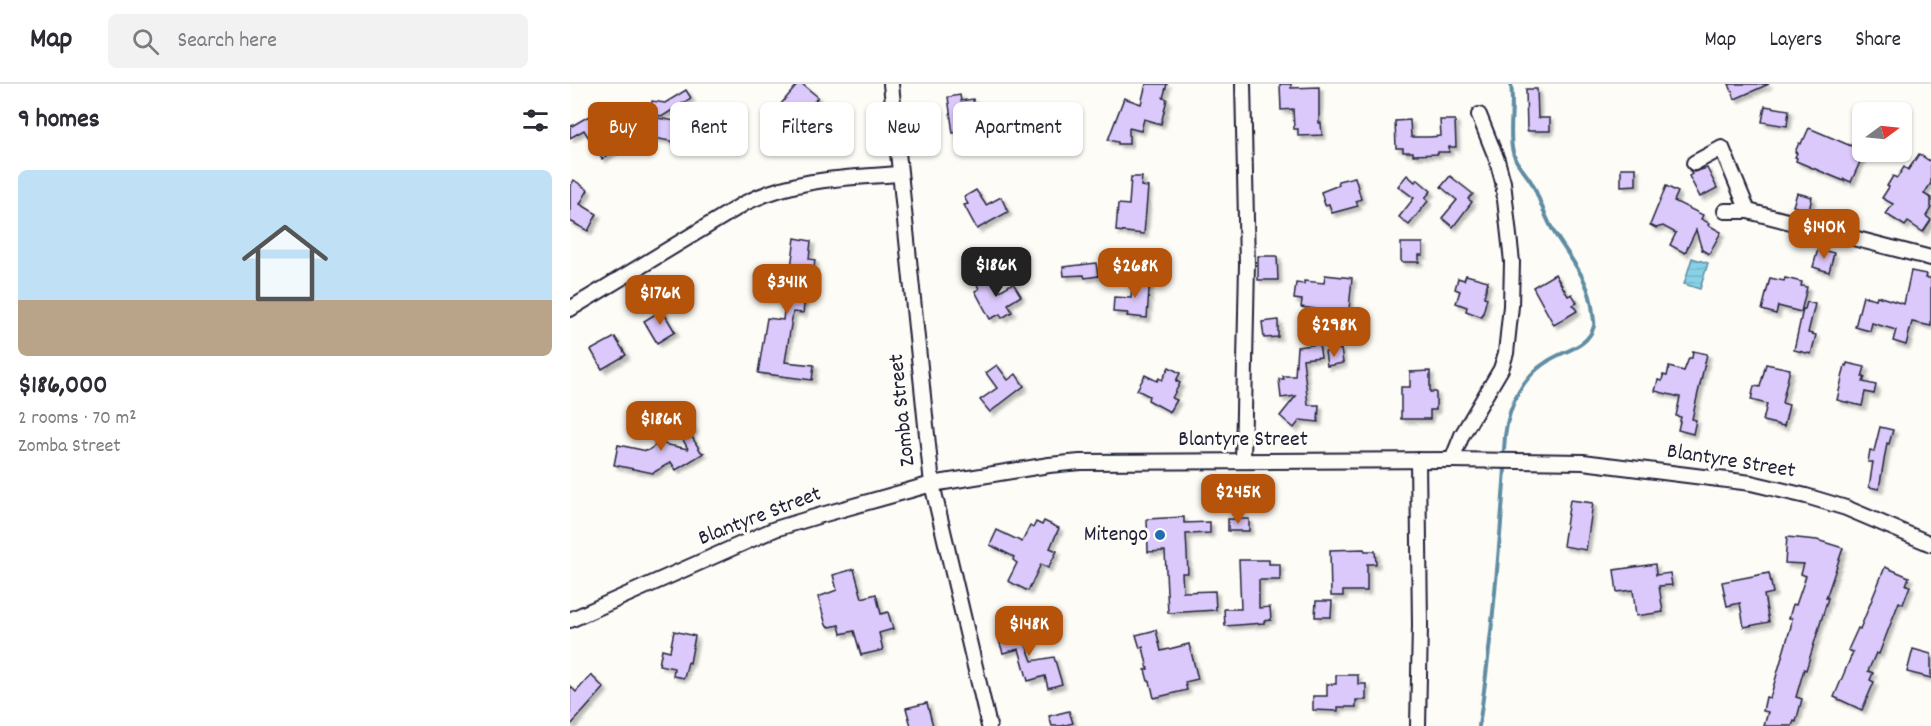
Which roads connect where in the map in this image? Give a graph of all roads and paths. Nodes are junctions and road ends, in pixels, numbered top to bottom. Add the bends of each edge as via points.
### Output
1 (891, 84) edge
2 (1243, 84) edge
3 (1479, 116) dead end
4 (1716, 134) dead end
5 (1722, 148) junction
6 (1694, 163) dead end
7 (900, 174) junction
8 (1725, 211) dead end
9 (1748, 211) junction
10 (1931, 258) edge
11 (570, 309) edge
12 (1418, 460) junction
13 (1452, 460) junction
14 (1243, 461) junction
15 (932, 484) junction
16 (1931, 544) edge
17 (570, 620) edge
18 (989, 726) edge
19 (1418, 726) edge

1 - 7 street, Zomba Street
2 - 14 street
3 - 13 street via 1503,182 1512,262 1511,306 1501,369 1462,435
4 - 5 street
5 - 6 street
5 - 9 street
7 - 11 street via 825,179 768,191
7 - 15 street, Zomba Street
8 - 9 street
9 - 10 street
12 - 13 street, Blantyre Street
12 - 14 street, Blantyre Street
12 - 19 street
13 - 16 street, Blantyre Street via 1583,462 1751,483 1826,501
14 - 15 street, Blantyre Street via 1064,463
15 - 17 street, Blantyre Street via 775,529
15 - 18 street, Zomba Street

